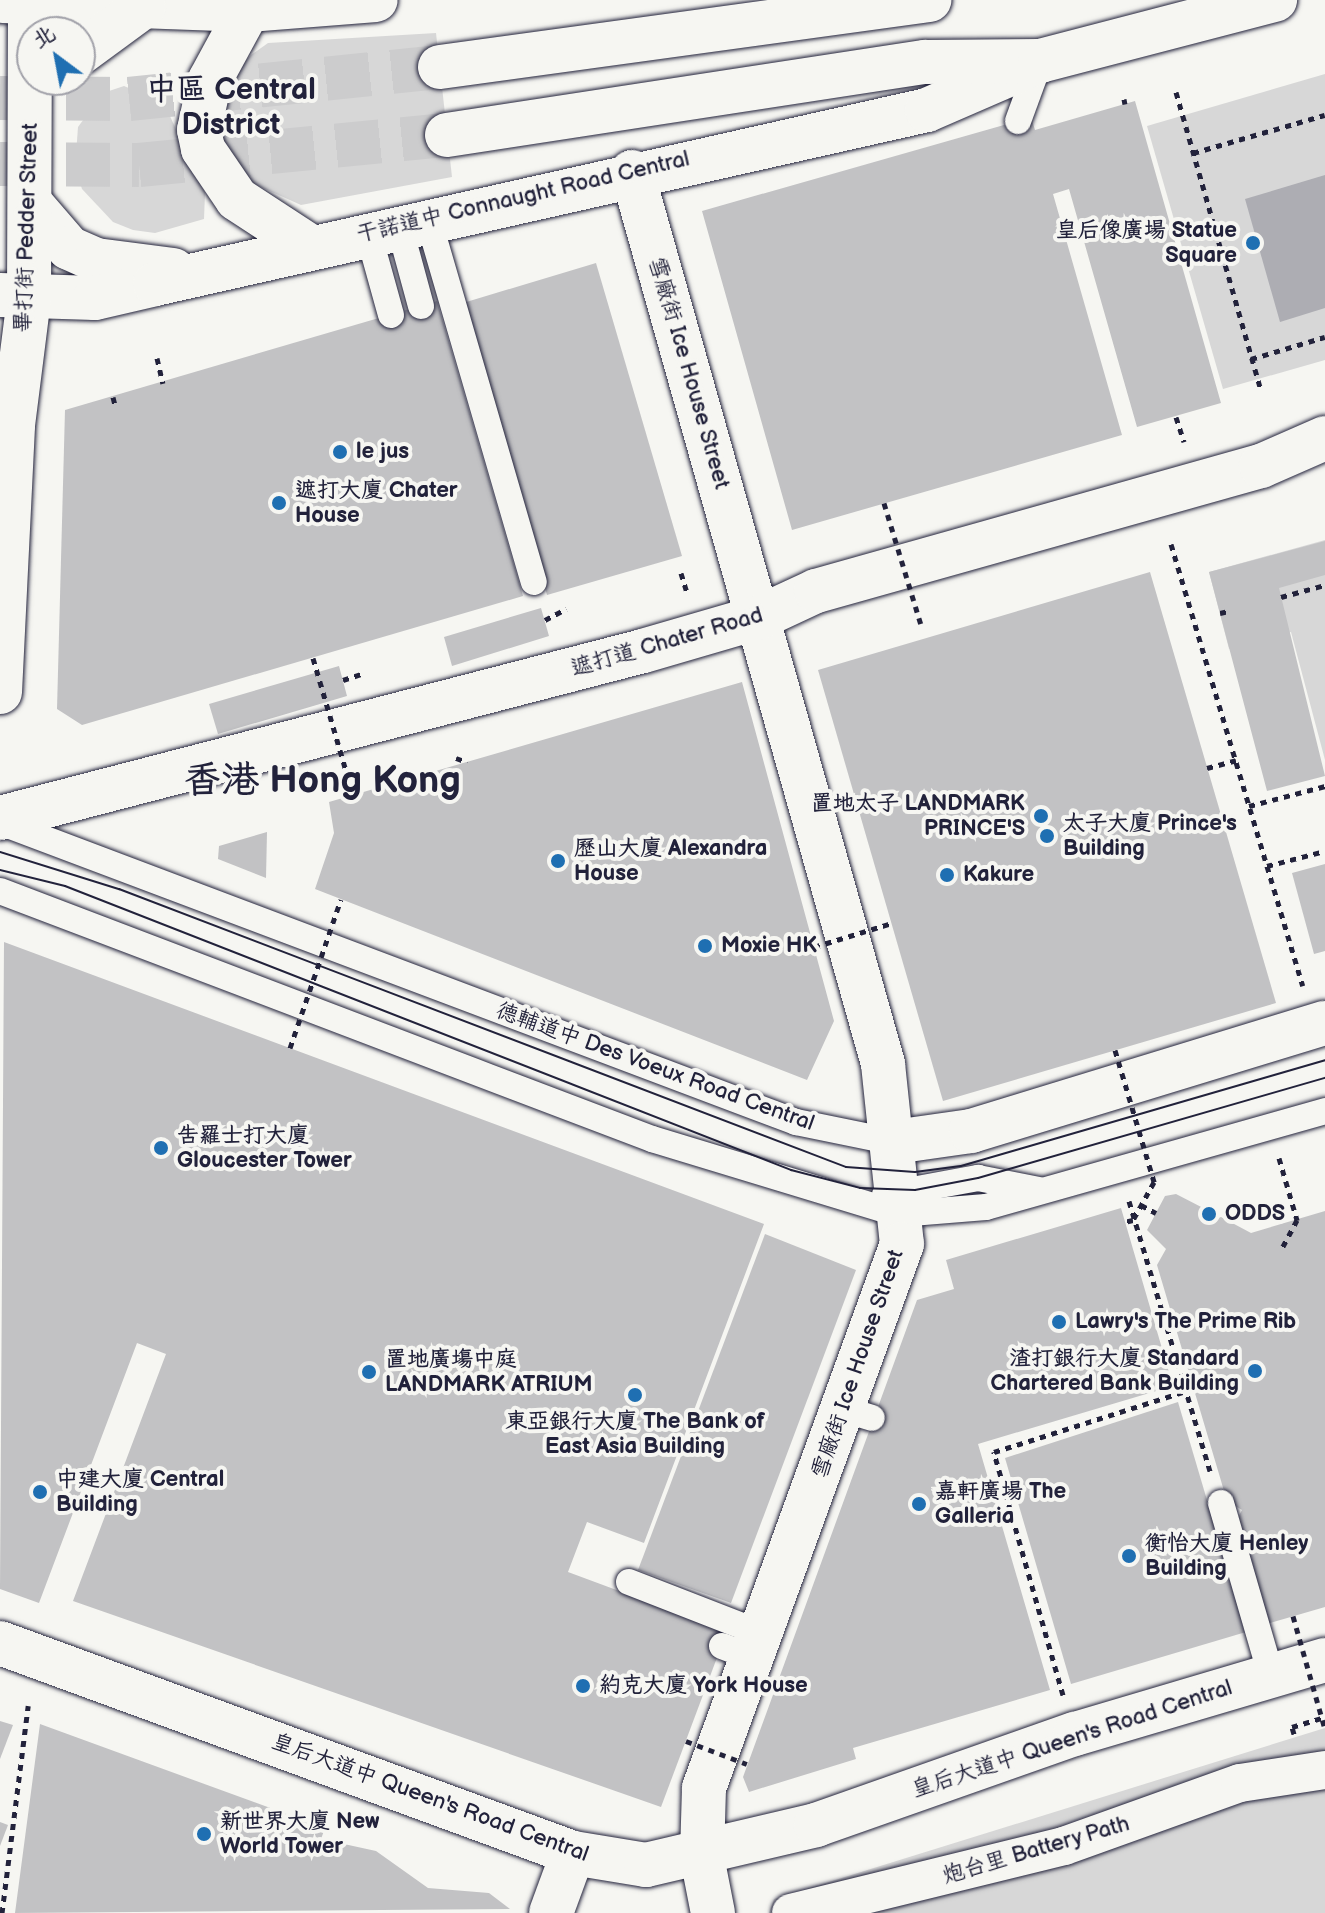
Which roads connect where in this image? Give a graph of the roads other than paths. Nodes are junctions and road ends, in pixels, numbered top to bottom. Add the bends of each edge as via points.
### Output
1 (376, 0) edge
2 (929, 0) edge
3 (1275, 0) edge
4 (20, 1) edge
5 (144, 6) junction
6 (248, 10) junction
7 (96, 41) edge
8 (1040, 61) junction
9 (440, 67) tunnel mouth
10 (52, 96) edge
11 (1018, 121) dead end
12 (447, 135) tunnel mouth
13 (30, 149) junction
14 (632, 172) junction
15 (31, 204) junction
16 (399, 225) junction
17 (309, 246) junction
18 (191, 272) junction
19 (14, 297) edge
20 (421, 306) dead end
21 (391, 315) dead end
22 (1325, 438) edge
23 (747, 574) junction
24 (534, 582) dead end
25 (816, 591) junction
26 (760, 617) junction
27 (0, 692) edge
28 (0, 820) edge
29 (0, 891) edge
30 (1316, 1011) edge
31 (1325, 1111) edge
32 (894, 1142) junction
33 (888, 1202) junction
34 (1218, 1495) road end
35 (629, 1582) dead end
36 (0, 1643) edge
37 (744, 1645) junction
38 (1325, 1660) edge
39 (1271, 1675) junction
40 (1325, 1770) edge
41 (573, 1853) junction
42 (702, 1857) junction
43 (551, 1913) edge
44 (713, 1913) edge
45 (791, 1913) edge

1 - 6 main road
2 - 9 main road
3 - 8 main road, 干諾道中 Connaught Road Central
4 - 5 main road
4 - 13 main road, 畢打街 Pedder Street
5 - 6 main road
5 - 7 main road
6 - 17 main road via 210,80 199,130 203,149 237,199
8 - 11 lane
8 - 12 main road, 干諾道中 Connaught Road Central via 925,62
8 - 14 main road, 干諾道中 Connaught Road Central via 927,110
10 - 13 main road
13 - 15 main road, 畢打街 Pedder Street
14 - 16 main road, 干諾道中 Connaught Road Central
14 - 23 main road, 雪廠街 Ice House Street
15 - 18 main road via 46,229 96,260
15 - 19 main road, 畢打街 Pedder Street
16 - 17 main road, 干諾道中 Connaught Road Central
16 - 20 lane
16 - 21 lane
16 - 24 lane
17 - 18 main road, 干諾道中 Connaught Road Central
18 - 19 main road, 干諾道中 Connaught Road Central via 95,298
19 - 27 main road, 畢打街 Pedder Street
22 - 25 main road, 遮打道 Chater Road via 1196,486
23 - 25 main road
23 - 26 main road, 雪廠街 Ice House Street
25 - 26 main road, 遮打道 Chater Road
26 - 28 main road, 遮打道 Chater Road
26 - 32 main road, 雪廠街 Ice House Street via 883,1064
28 - 32 lane, 德輔道中 Des Voeux Road Central via 796,1122
29 - 33 lane via 652,1139
30 - 32 main road, 德輔道中 Des Voeux Road Central via 971,1131
31 - 33 lane via 1045,1191 978,1178
32 - 33 main road, 雪廠街 Ice House Street
33 - 37 main road, 雪廠街 Ice House Street via 895,1271 858,1413
34 - 39 lane
35 - 37 lane
36 - 41 main road, 皇后大道中 Queen's Road Central
37 - 42 main road, 雪廠街 Ice House Street via 704,1788
38 - 39 main road, 皇后大道中 Queen's Road Central
39 - 42 main road, 皇后大道中 Queen's Road Central
40 - 45 street, 炮台里 Battery Path via 1240,1783 1064,1846
41 - 42 main road, 皇后大道中 Queen's Road Central via 646,1865
41 - 43 main road
42 - 44 main road, 雪廠街 Ice House Street

